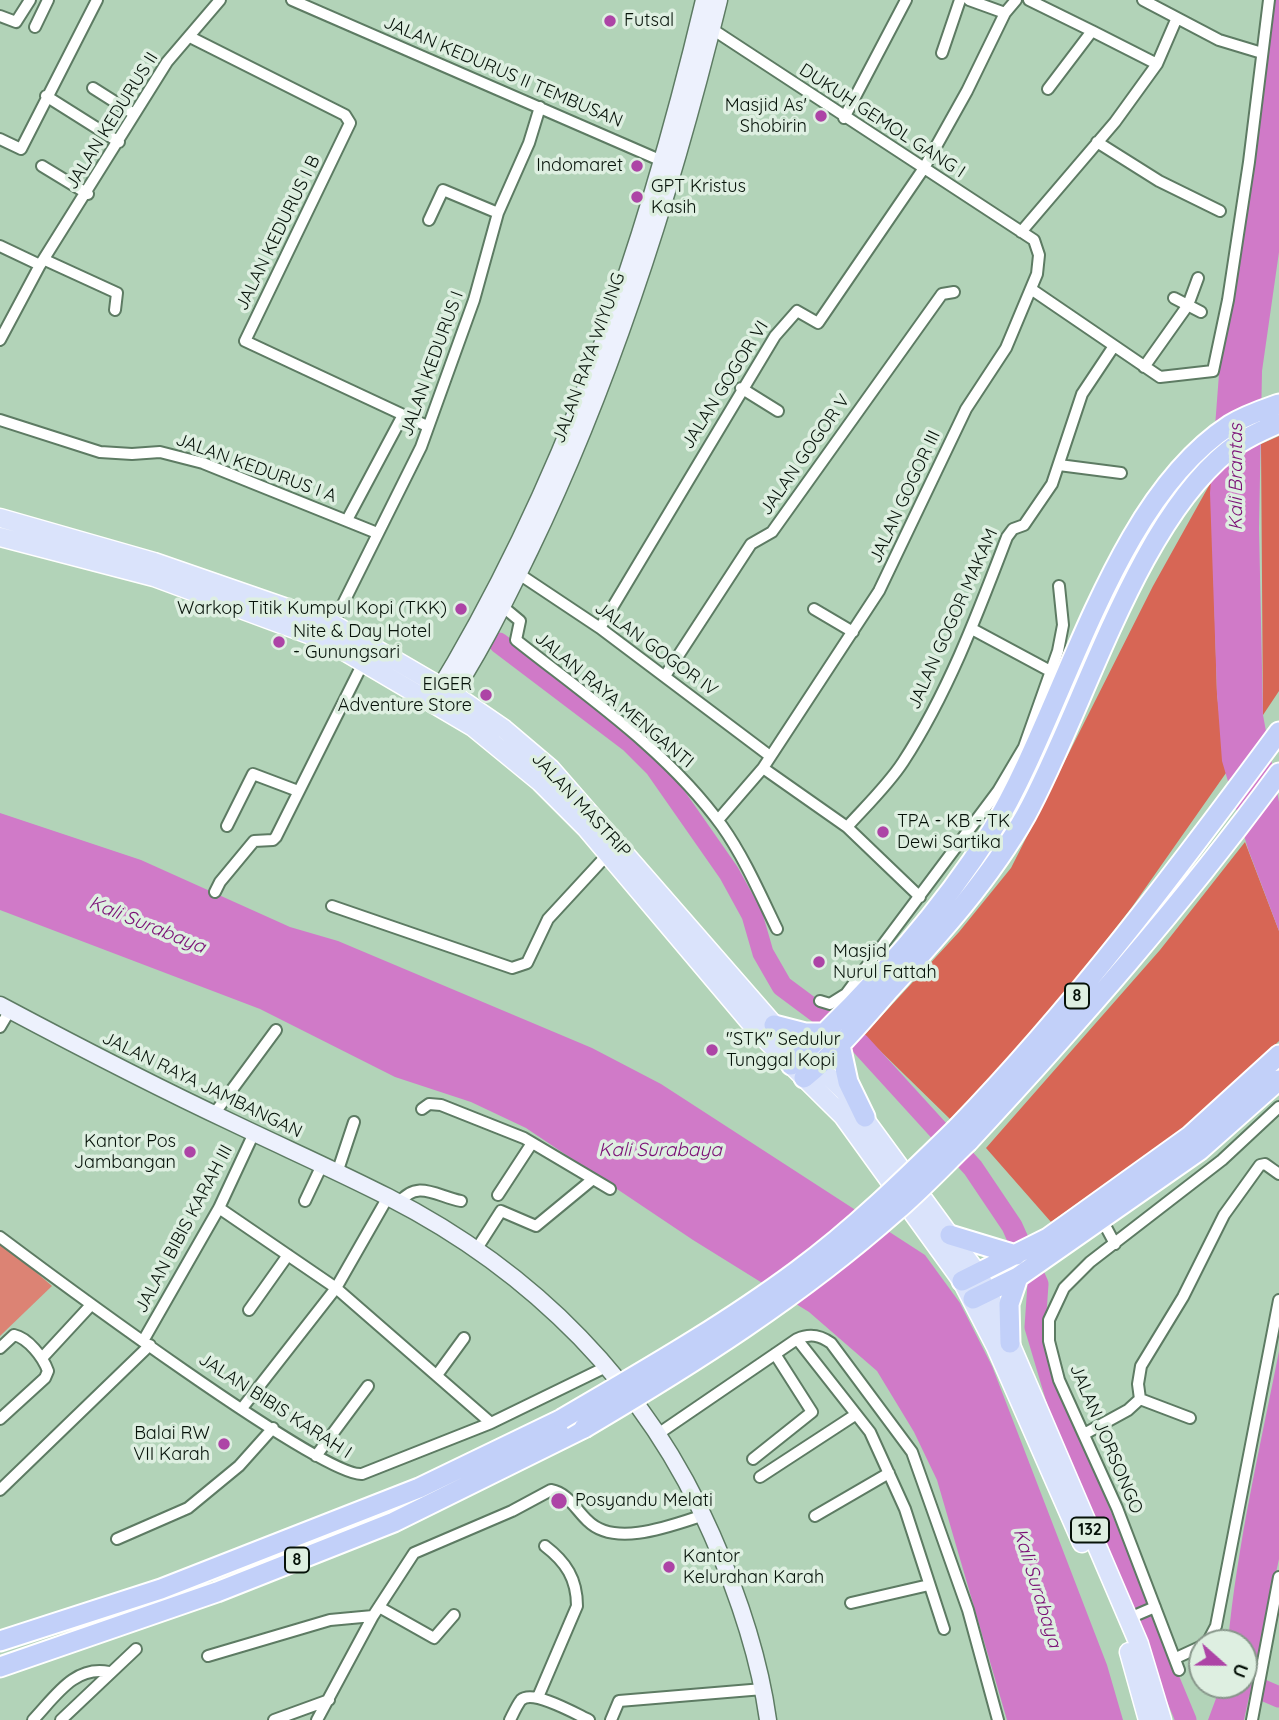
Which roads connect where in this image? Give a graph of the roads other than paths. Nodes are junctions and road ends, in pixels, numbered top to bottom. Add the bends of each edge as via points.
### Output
1 (30, 0) edge
2 (48, 0) edge
3 (97, 0) edge
4 (220, 0) edge
5 (292, 0) edge
6 (704, 0) edge
7 (719, 0) edge
8 (906, 0) edge
9 (960, 0) edge
10 (969, 0) edge
11 (1016, 0) edge
12 (1029, 0) edge
13 (1143, 0) edge
14 (1269, 0) edge
15 (1005, 13) junction
16 (0, 16) edge
17 (1177, 20) junction
18 (35, 27) dead end
19 (712, 29) junction
20 (1092, 31) junction
21 (190, 37) junction
22 (942, 53) dead end
23 (1262, 53) junction
24 (1157, 64) junction
25 (93, 88) dead end
26 (1048, 89) dead end
27 (46, 96) junction
28 (541, 107) junction
29 (134, 114) junction
30 (844, 118) junction
31 (0, 139) edge
32 (119, 142) junction
33 (1097, 142) junction
34 (662, 161) junction
35 (42, 166) dead end
36 (924, 169) junction
37 (88, 194) junction
38 (1220, 211) dead end
39 (498, 213) junction
40 (429, 219) dead end
41 (1021, 232) junction
42 (645, 238) junction
43 (1034, 240) joint
44 (0, 246) edge
45 (43, 263) junction
46 (1198, 278) dead end
47 (1031, 289) junction
48 (954, 292) dead end
49 (1174, 298) dead end
50 (1188, 305) junction
51 (115, 310) dead end
52 (1201, 312) dead end
53 (0, 340) edge
54 (1114, 346) junction
55 (1144, 367) junction
56 (741, 388) junction
57 (1279, 404) edge
58 (778, 411) dead end
59 (403, 415) junction
60 (0, 421) edge
61 (1279, 424) edge
62 (427, 426) junction
63 (1059, 465) junction
64 (1121, 473) dead end
65 (0, 518) edge
66 (347, 520) junction
67 (377, 533) junction
68 (0, 537) edge
69 (519, 574) junction
70 (1059, 586) dead end
71 (496, 603) junction
72 (814, 610) dead end
73 (333, 624) junction
74 (600, 628) junction
75 (972, 628) junction
76 (853, 632) junction
77 (364, 661) junction
78 (1052, 672) junction
79 (665, 676) junction
80 (442, 697) junction
81 (1279, 732) edge
82 (770, 755) junction
83 (763, 768) junction
84 (1279, 773) edge
85 (298, 791) junction
86 (718, 820) junction
87 (227, 826) dead end
88 (847, 827) junction
89 (608, 854) junction
90 (215, 892) dead end
91 (920, 897) junction
92 (332, 906) dead end
93 (777, 929) dead end
94 (904, 946) junction
95 (820, 1001) dead end
96 (5, 1008) edge
97 (774, 1025) junction
98 (0, 1027) edge
99 (276, 1030) dead end
100 (839, 1032) junction
101 (1279, 1055) edge
102 (805, 1065) junction
103 (1279, 1080) edge
104 (1279, 1107) edge
105 (422, 1109) dead end
106 (214, 1114) junction
107 (865, 1117) junction
108 (354, 1122) dead end
109 (254, 1133) junction
110 (962, 1135) junction
111 (532, 1143) junction
112 (322, 1165) junction
113 (337, 1173) junction
114 (1279, 1174) edge
115 (593, 1179) junction
116 (610, 1189) dead end
117 (498, 1195) dead end
118 (394, 1200) junction
119 (305, 1201) dead end
120 (461, 1201) dead end
121 (219, 1208) junction
122 (1097, 1211) junction
123 (950, 1235) junction
124 (0, 1237) edge
125 (1115, 1244) junction
126 (476, 1251) junction
127 (288, 1255) junction
128 (1020, 1265) junction
129 (970, 1278) junction
130 (336, 1288) junction
131 (981, 1296) junction
132 (1279, 1300) edge
133 (91, 1305) junction
134 (249, 1310) dead end
135 (464, 1338) dead end
136 (797, 1339) junction
137 (146, 1343) junction
138 (1010, 1343) junction
139 (0, 1348) edge
140 (775, 1354) junction
141 (42, 1358) junction
142 (608, 1366) junction
143 (437, 1375) junction
144 (368, 1386) dead end
145 (1140, 1399) junction
146 (243, 1407) junction
147 (855, 1415) junction
148 (1190, 1418) dead end
149 (0, 1419) edge
150 (491, 1423) junction
151 (273, 1429) junction
152 (1086, 1433) junction
153 (658, 1434) junction
154 (316, 1456) junction
155 (753, 1459) dead end
156 (889, 1473) junction
157 (760, 1477) dead end
158 (0, 1490) edge
159 (704, 1515) junction
160 (815, 1516) dead end
161 (117, 1539) dead end
162 (545, 1546) dead end
163 (1279, 1577) edge
164 (929, 1585) junction
165 (851, 1603) dead end
166 (1154, 1608) junction
167 (376, 1612) junction
168 (454, 1615) dead end
169 (1128, 1618) junction
170 (944, 1629) dead end
171 (1214, 1629) edge
172 (0, 1641) edge
173 (136, 1649) dead end
174 (1188, 1652) edge
175 (208, 1656) dead end
176 (1176, 1658) junction
177 (0, 1667) edge
178 (1179, 1670) dead end
179 (109, 1672) junction
180 (764, 1689) junction
181 (538, 1697) junction
182 (329, 1700) junction
183 (33, 1720) edge
184 (61, 1720) edge
185 (274, 1720) edge
186 (317, 1720) edge
187 (510, 1720) edge
188 (589, 1720) edge
189 (611, 1720) edge
190 (768, 1720) edge
191 (998, 1720) edge
192 (1148, 1720) edge
193 (1162, 1720) edge
194 (1252, 1720) edge

1 - 16 street via 16,22
2 - 18 street
3 - 27 street
4 - 21 street, JALAN KEDURUS II
5 - 28 street, JALAN KEDURUS II TEMBUSAN
6 - 34 main road
7 - 19 main road, JALAN RAYA WIYUNG
8 - 30 street
9 - 22 street
10 - 15 street
11 - 15 street
12 - 20 street
13 - 17 street
14 - 23 street
15 - 36 street
17 - 23 street
17 - 24 street
19 - 30 street, DUKUH GEMOL GANG I
19 - 42 main road, JALAN RAYA WIYUNG
20 - 24 street
20 - 26 street
21 - 29 street, JALAN KEDURUS II via 167,62
21 - 59 street, JALAN KEDURUS I B via 345,115 350,123 245,341
23 - 55 street via 1249,162 1214,368 1164,377
24 - 33 street
25 - 29 street
27 - 31 street via 21,149
27 - 32 street
28 - 34 street, JALAN KEDURUS II TEMBUSAN
28 - 39 street, JALAN KEDURUS I
29 - 32 street, JALAN KEDURUS II
30 - 36 street, DUKUH GEMOL GANG I
32 - 37 street, JALAN KEDURUS II
33 - 38 street via 1158,181
33 - 41 street
34 - 42 main road
35 - 37 street
36 - 41 street, DUKUH GEMOL GANG I
36 - 56 street, JALAN GOGOR VI via 818,323 795,312
37 - 45 street, JALAN KEDURUS II
39 - 40 street via 443,190
39 - 62 street, JALAN KEDURUS I via 474,300
41 - 43 street, DUKUH GEMOL GANG I
42 - 69 main road, JALAN RAYA WIYUNG via 574,455
42 - 71 main road, JALAN RAYA WIYUNG
43 - 47 street, JALAN GOGOR III via 1039,255
44 - 45 street
45 - 51 street via 117,293
45 - 53 street, JALAN KEDURUS II
46 - 50 street
47 - 54 street
47 - 76 street, JALAN GOGOR III via 1006,348 966,409 879,591
48 - 79 street, JALAN GOGOR V via 942,295 772,532 751,544
49 - 50 street
50 - 52 street
50 - 55 street
54 - 55 street
54 - 63 street, JALAN GOGOR MAKAM via 1082,394
56 - 58 street
56 - 74 street, JALAN GOGOR VI
57 - 94 highway via 1228,426 1153,502 993,830 958,883
59 - 62 street, JALAN KEDURUS I B
59 - 66 street
60 - 66 street, JALAN KEDURUS I A via 100,452 160,452 203,463
61 - 94 highway via 1228,451 1173,513 1134,584 1026,816 988,873
62 - 67 street, JALAN KEDURUS I
63 - 64 street
63 - 75 street, JALAN GOGOR MAKAM via 1038,508 1007,537
65 - 73 main road, JALAN MASTRIP via 154,562
66 - 67 street, JALAN KEDURUS I A
67 - 73 street, JALAN KEDURUS I
68 - 77 main road, JALAN MASTRIP via 130,570 209,596 287,624
69 - 71 main road, JALAN RAYA WIYUNG
69 - 74 street, JALAN GOGOR IV
70 - 78 street via 1063,625
71 - 80 main road, JALAN RAYA WIYUNG
71 - 86 street, JALAN RAYA MENGANTI via 520,621 516,640 670,766
72 - 76 street
73 - 80 main road, JALAN MASTRIP
74 - 79 street, JALAN GOGOR IV
75 - 78 street
75 - 88 street, JALAN GOGOR MAKAM via 902,764
76 - 82 street, JALAN GOGOR III
77 - 80 main road, JALAN MASTRIP
77 - 85 street
78 - 91 street via 1024,747 998,791
79 - 82 street, JALAN GOGOR IV
80 - 89 main road, JALAN MASTRIP via 540,782
80 - 97 main road, JALAN MASTRIP via 504,729 550,768
81 - 110 highway, 8 via 1105,964
82 - 83 street, JALAN GOGOR III
83 - 86 street, JALAN GOGOR III
83 - 88 street
84 - 110 highway, 8 via 1207,871 1115,982
85 - 87 street via 253,774
85 - 90 street via 273,840 254,841
86 - 93 street
88 - 91 street
89 - 92 street via 548,919 527,963 520,968
89 - 102 main road, JALAN MASTRIP via 751,1023
91 - 94 street
94 - 95 street via 846,994 830,1004
94 - 100 highway
96 - 98 street
96 - 106 main road, JALAN RAYA JAMBANGAN
97 - 100 highway via 805,1033
97 - 102 main road, JALAN MASTRIP
99 - 106 street
100 - 102 highway
100 - 107 highway via 848,1082
101 - 122 highway via 1190,1136
102 - 107 main road, JALAN MASTRIP
102 - 129 main road, JALAN MASTRIP
103 - 122 highway via 1200,1150
104 - 125 street, JALAN JORSONGO via 1222,1160
105 - 111 street via 441,1105
106 - 109 main road, JALAN RAYA JAMBANGAN
107 - 123 main road, JALAN MASTRIP
108 - 113 street
109 - 112 main road, JALAN RAYA JAMBANGAN
109 - 121 street, JALAN BIBIS KARAH III
110 - 172 highway, 8, bridge via 797,1271 682,1348 562,1419 419,1488 161,1589
110 - 177 highway, 8, bridge via 896,1212 806,1284 695,1363 584,1428 394,1522 217,1592
111 - 115 street
111 - 117 street
112 - 113 main road, JALAN RAYA JAMBANGAN
112 - 119 street
113 - 118 main road, JALAN RAYA JAMBANGAN
114 - 145 street via 1261,1165 1235,1197 1141,1366
115 - 116 street
115 - 126 street via 536,1226 501,1211
118 - 120 street via 420,1188
118 - 126 main road, JALAN RAYA JAMBANGAN
118 - 130 street
121 - 127 street
121 - 137 street, JALAN BIBIS KARAH III
122 - 125 street
122 - 128 highway
123 - 128 highway
123 - 129 main road, JALAN MASTRIP
124 - 133 street, JALAN BIBIS KARAH I
125 - 152 street, JALAN JORSONGO via 1064,1288 1049,1320 1059,1380
126 - 142 main road, JALAN RAYA JAMBANGAN via 551,1309
127 - 130 street
127 - 134 street
128 - 129 highway
128 - 131 highway
128 - 138 highway via 1009,1304
129 - 131 main road
130 - 143 street
130 - 146 street
131 - 138 main road, 132
131 - 192 main road, 132 via 1128,1649
132 - 171 street
133 - 137 street, JALAN BIBIS KARAH I
133 - 141 street
135 - 143 street
136 - 140 street
136 - 147 street
136 - 191 street via 811,1335 831,1343 912,1452 968,1610
137 - 146 street, JALAN BIBIS KARAH I
137 - 158 street, JALAN BIBIS KARAH III
138 - 169 main road, 132
139 - 141 street via 16,1335
140 - 153 street
140 - 155 street via 812,1412
141 - 149 street via 48,1371 45,1378
142 - 150 street, JALAN BIBIS KARAH I
142 - 153 main road, JALAN RAYA JAMBANGAN
143 - 150 street
144 - 154 street
145 - 148 street
145 - 152 street
146 - 151 street, JALAN BIBIS KARAH I
147 - 156 street via 870,1433
147 - 157 street
150 - 154 street, JALAN BIBIS KARAH I via 362,1474 348,1473
151 - 154 street, JALAN BIBIS KARAH I
151 - 161 street via 239,1466 188,1508
152 - 166 street, JALAN JORSONGO
153 - 159 main road, JALAN RAYA JAMBANGAN
156 - 160 street
156 - 164 street
159 - 167 street via 624,1534 592,1525 554,1490 415,1552
159 - 180 main road, JALAN RAYA JAMBANGAN via 736,1595
162 - 181 street via 562,1559 572,1576 577,1606
163 - 194 street
164 - 165 street
164 - 170 street
166 - 169 street
166 - 176 street, JALAN JORSONGO
167 - 168 street via 432,1638
167 - 175 street via 330,1620
167 - 182 street
169 - 193 main road, 132
173 - 179 street
174 - 176 street
176 - 178 street, JALAN JORSONGO
179 - 183 street via 81,1673
179 - 184 street
180 - 189 street via 619,1702
180 - 190 main road, JALAN RAYA JAMBANGAN
181 - 187 street via 523,1699
181 - 188 street
182 - 185 street
182 - 186 street

